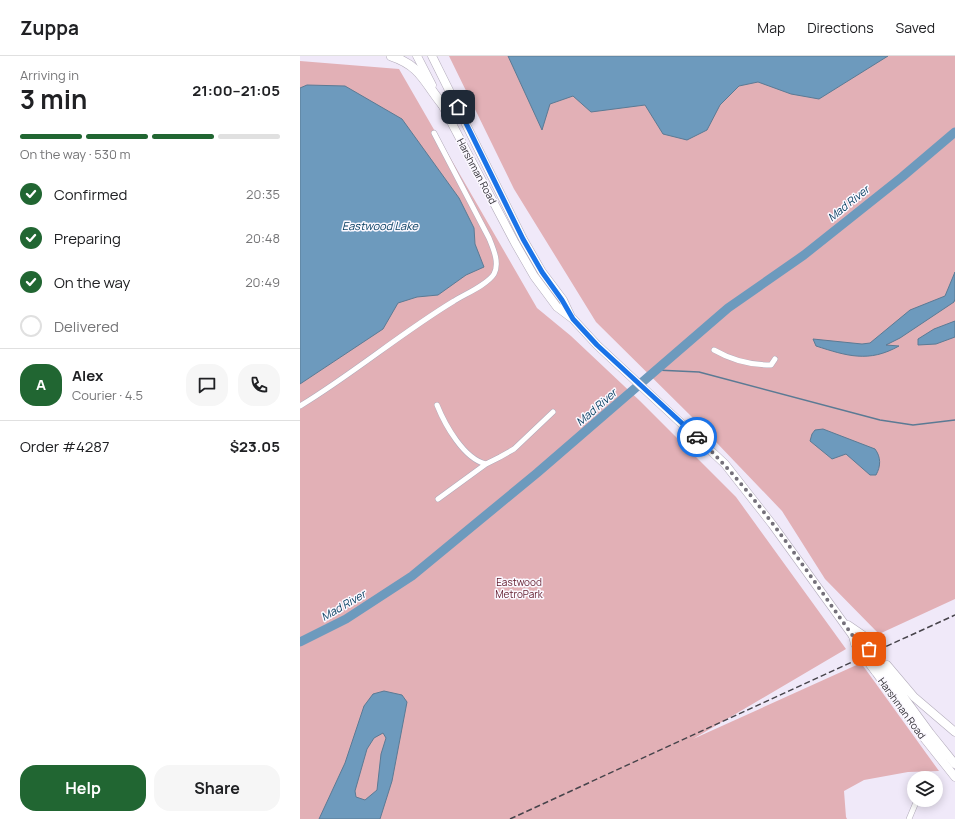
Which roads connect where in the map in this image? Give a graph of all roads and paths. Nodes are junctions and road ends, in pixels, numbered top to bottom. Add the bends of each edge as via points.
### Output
1 (391, 56) edge
2 (417, 56) edge
3 (432, 56) edge
4 (442, 104) junction
5 (434, 134) dead end
6 (573, 319) junction
7 (714, 350) dead end
8 (774, 359) dead end
9 (437, 405) dead end
10 (300, 406) edge
11 (553, 412) dead end
12 (486, 464) junction
13 (438, 499) dead end
14 (842, 621) junction
15 (881, 667) junction
16 (955, 732) edge
17 (955, 764) edge
18 (955, 777) edge
19 (914, 807) edge
20 (908, 819) edge

1 - 4 highway via 402,60 421,74
2 - 4 main road, Harshman Road
3 - 6 main road, Harshman Road via 523,239
4 - 6 main road, Harshman Road via 530,269 557,307
5 - 10 street via 489,238 496,264 493,275 427,317
6 - 14 main road, Harshman Road via 725,464
7 - 8 street via 746,364 771,365
9 - 12 street via 460,444 479,462
11 - 12 street via 514,448
12 - 13 street
14 - 15 main road, Harshman Road, bridge via 853,636 855,644
14 - 15 main road via 864,636
15 - 16 main road
15 - 17 main road, Harshman Road
15 - 18 main road, Harshman Road via 924,738
19 - 20 street

